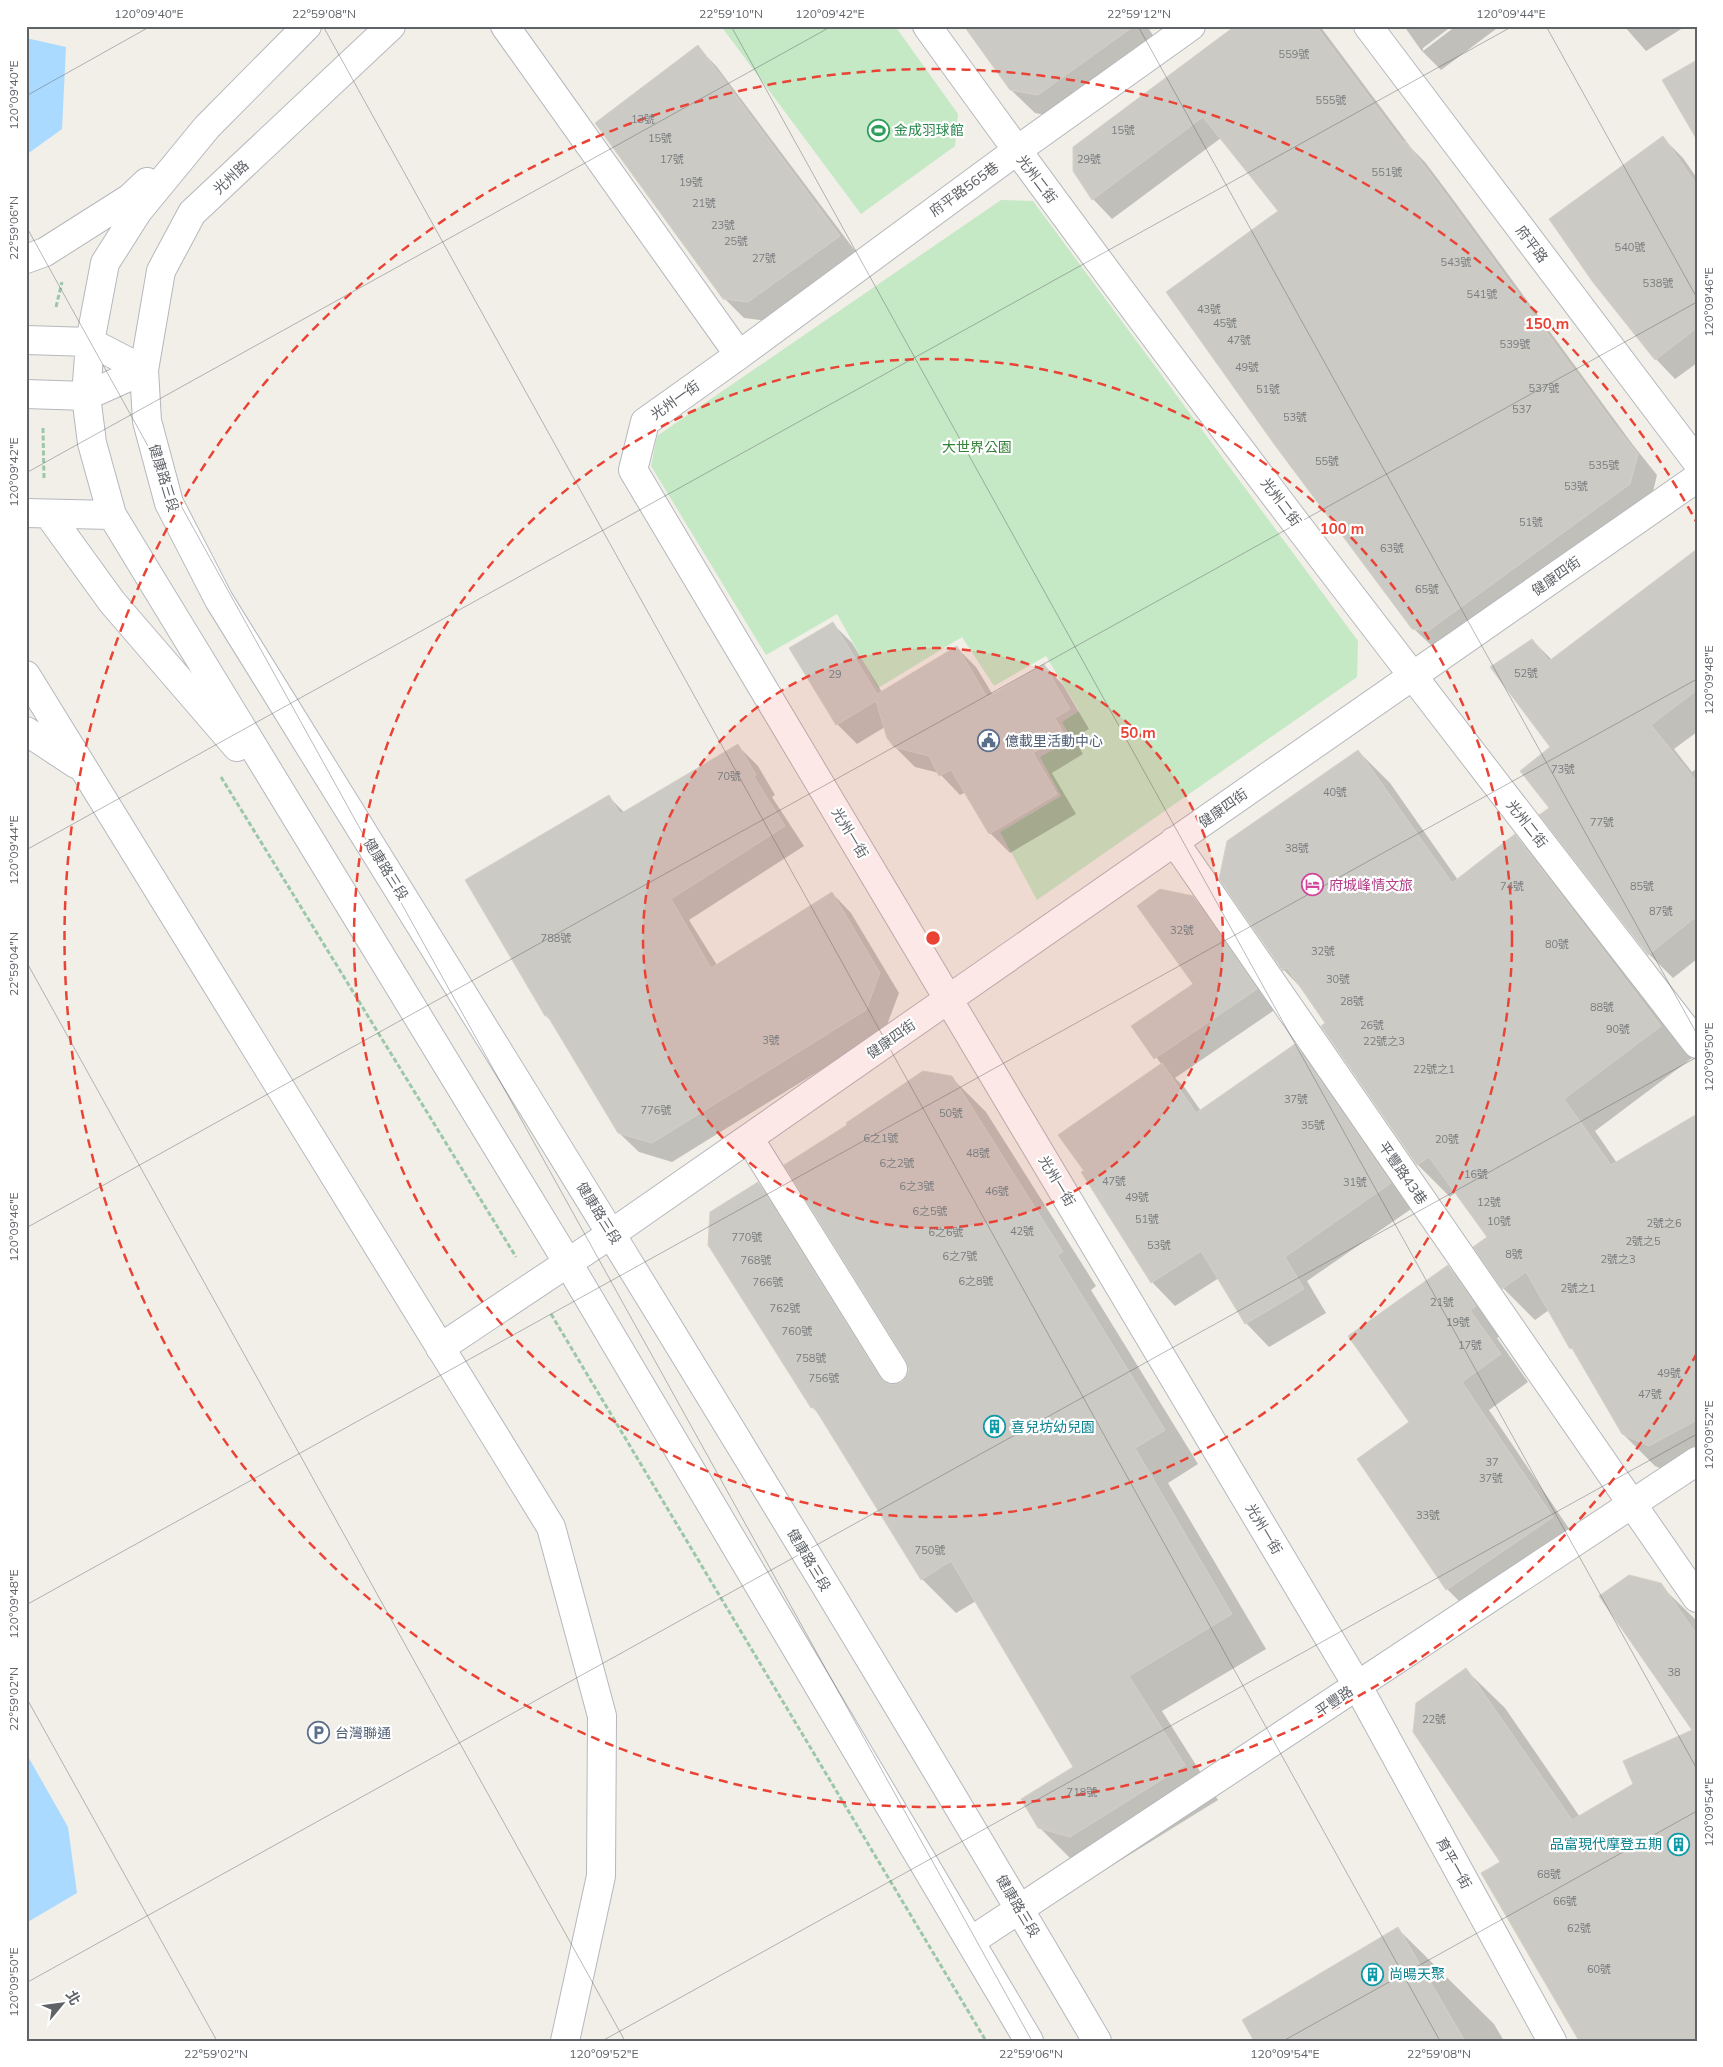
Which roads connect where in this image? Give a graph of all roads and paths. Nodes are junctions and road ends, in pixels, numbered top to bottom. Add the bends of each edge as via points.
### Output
1 (307, 26) edge
2 (391, 26) edge
3 (505, 26) edge
4 (927, 26) edge
5 (1191, 26) edge
6 (1368, 26) edge
7 (207, 127) junction
8 (1016, 151) junction
9 (26, 259) edge
10 (26, 340) edge
11 (90, 342) junction
12 (739, 355) junction
13 (144, 370) junction
14 (26, 394) edge
15 (86, 396) junction
16 (1697, 462) edge
17 (1697, 478) edge
18 (38, 514) edge
19 (112, 515) junction
20 (26, 675) edge
21 (1412, 676) junction
22 (26, 731) edge
23 (84, 769) junction
24 (292, 810) junction
25 (1174, 841) junction
26 (949, 998) junction
27 (1697, 1044) edge
28 (749, 1138) junction
29 (611, 1234) junction
30 (568, 1264) junction
31 (440, 1348) junction
32 (893, 1369) dead end
33 (1697, 1461) edge
34 (1632, 1504) junction
35 (1697, 1598) edge
36 (1357, 1685) junction
37 (1020, 1909) junction
38 (971, 1941) junction
39 (565, 2041) edge
40 (1029, 2041) edge
41 (1097, 2041) edge
42 (1552, 2041) edge

1 - 7 street
2 - 13 street, 光州路 via 192,213 160,271
3 - 12 street
4 - 8 street, 光州二街
5 - 8 street, 府平路565巷
6 - 16 street, 府平路
7 - 9 street via 130,198 45,252
7 - 11 street via 138,211 105,263
8 - 12 street, 府平路565巷
8 - 21 street, 光州二街
10 - 11 street
11 - 13 street
11 - 15 street
12 - 26 street, 光州一街 via 645,422 633,470
13 - 15 street
13 - 29 street, 健康路三段 via 148,421 169,503 220,600
14 - 15 street
15 - 19 street via 92,443
17 - 21 street, 健康四街
18 - 19 street
18 - 24 street
19 - 24 street
20 - 23 street
21 - 25 street, 健康四街
21 - 27 street, 光州二街
22 - 23 street
23 - 31 street
24 - 30 street
25 - 26 street, 健康四街
25 - 34 street, 平豐路43巷
26 - 28 street, 健康四街
26 - 36 street, 光州一街
28 - 29 street, 健康四街
28 - 32 street
29 - 30 street, 健康四街
29 - 37 street, 健康路三段
30 - 31 street, 健康四街
30 - 38 street
31 - 39 street via 551,1527 602,1716 601,1876
33 - 34 street, 平豐路
34 - 35 street, 平豐路43巷
34 - 36 street, 平豐路
36 - 37 street, 平豐路
36 - 42 street, 育平一街
37 - 38 street, 平豐路
37 - 41 street, 健康路三段
38 - 40 street

